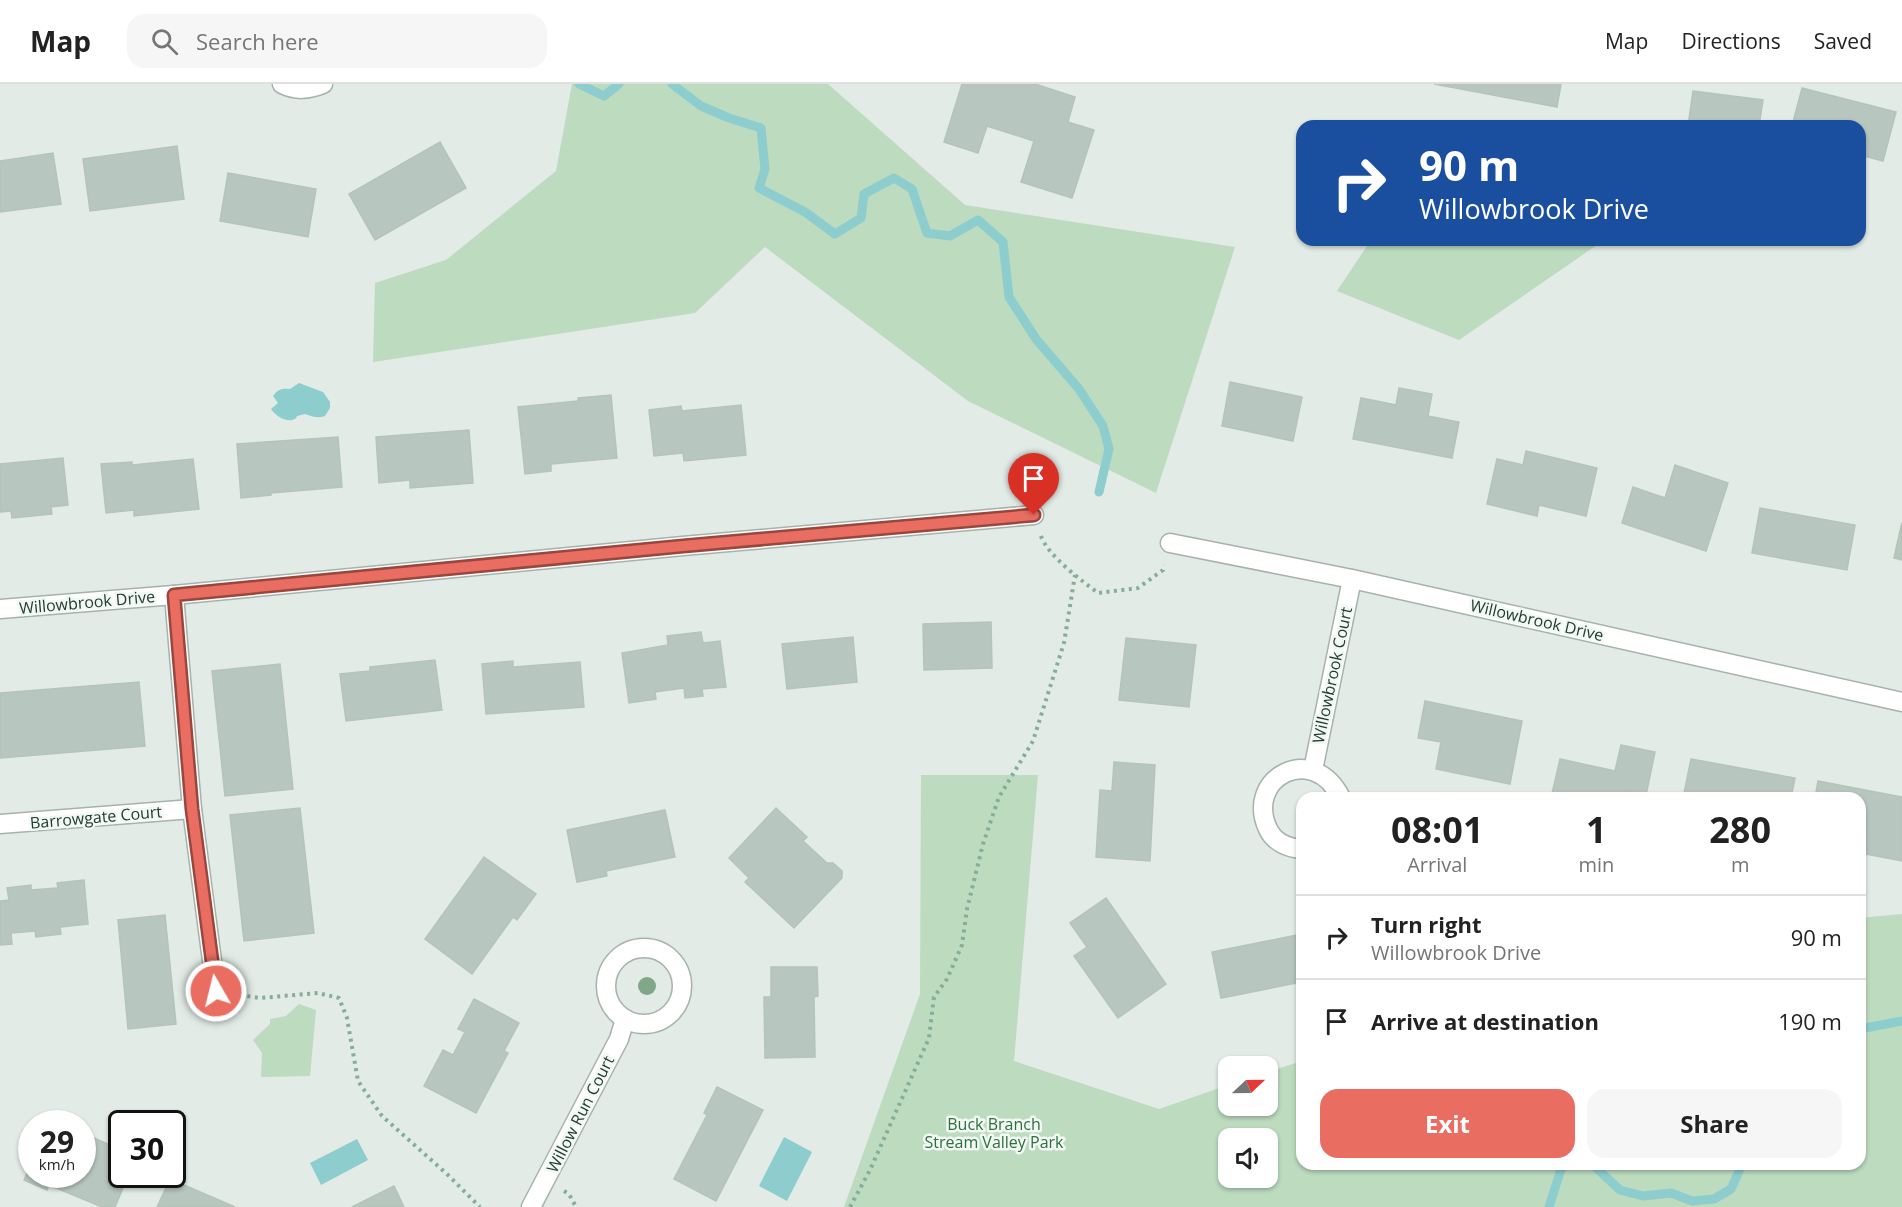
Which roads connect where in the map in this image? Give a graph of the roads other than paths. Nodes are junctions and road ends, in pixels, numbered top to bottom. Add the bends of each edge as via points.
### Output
1 (282, 84) edge
2 (323, 84) edge
3 (1034, 515) road end
4 (1170, 543) road end
5 (1352, 579) junction
6 (174, 595) junction
7 (0, 609) edge
8 (1902, 702) edge
9 (1313, 770) junction
10 (1338, 792) edge
11 (192, 809) junction
12 (0, 824) edge
13 (1296, 848) edge
14 (216, 991) road end
15 (625, 1019) junction
16 (531, 1207) edge

1 - 2 street via 298,90
3 - 6 street, Willowbrook Drive
4 - 5 street, Willowbrook Drive
5 - 8 street, Willowbrook Drive
5 - 9 street, Willowbrook Court
6 - 7 street, Willowbrook Drive
6 - 11 street
9 - 10 street via 1326,776
9 - 13 street via 1285,772 1270,786 1262,806 1270,833 1280,843
11 - 12 street, Barrowgate Court
11 - 14 street
15 - 15 street via 651,1024 673,1011 680,1000 680,973 663,954 638,949 625,953 611,968 606,986 609,999
15 - 16 street, Willow Run Court

